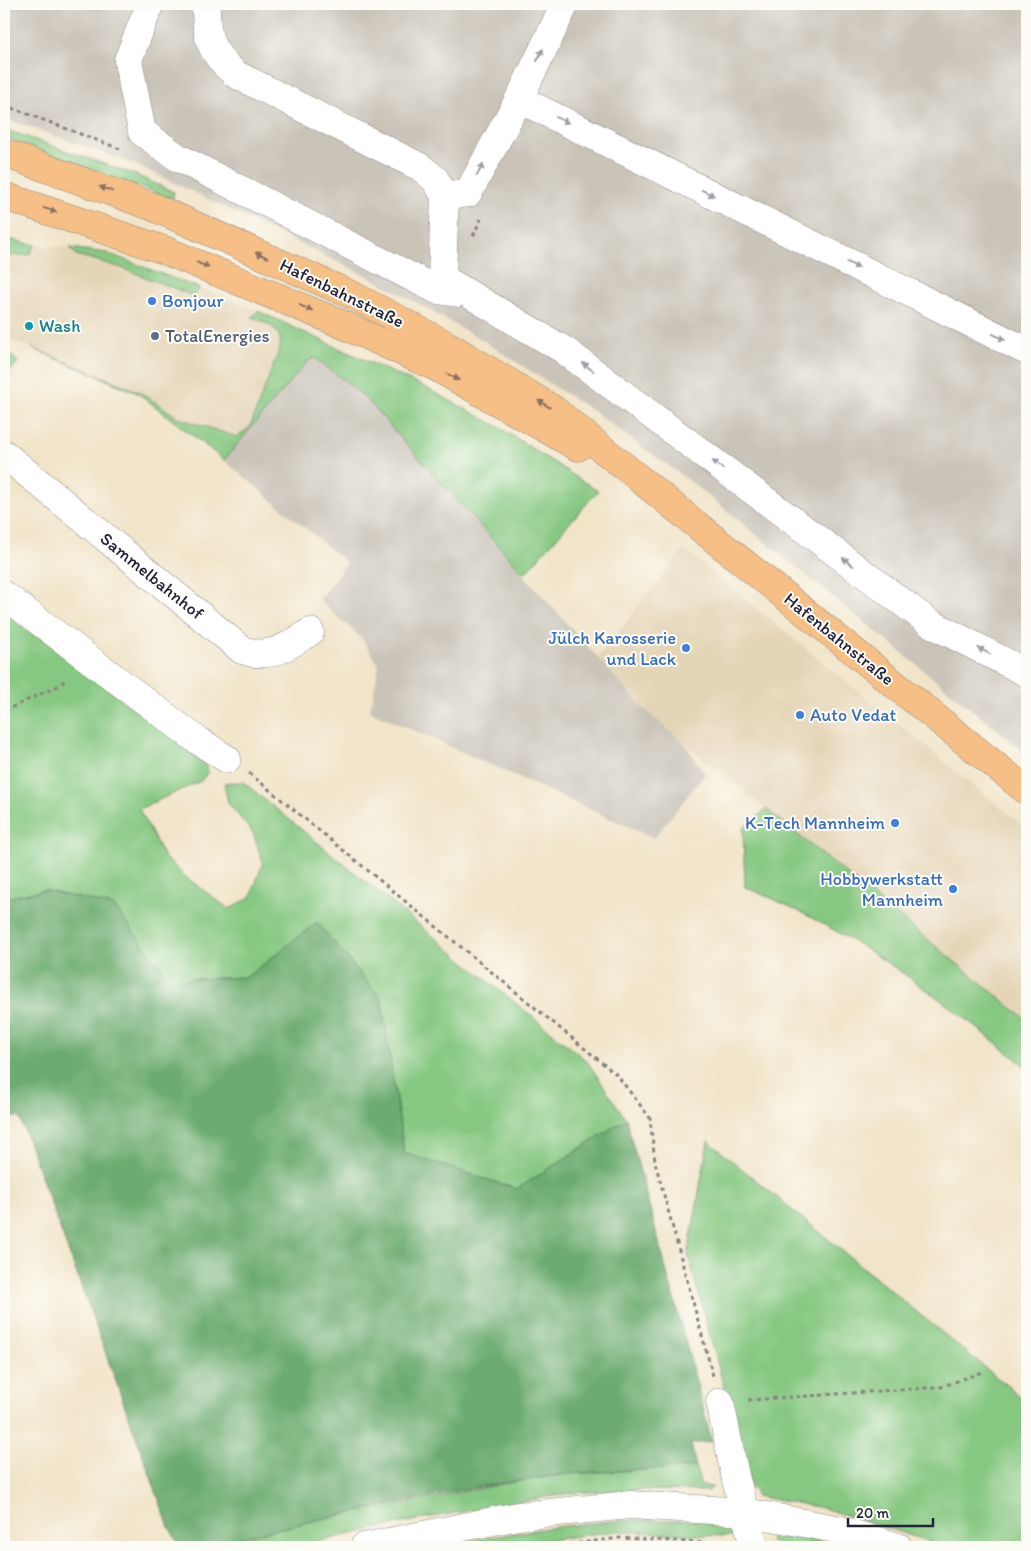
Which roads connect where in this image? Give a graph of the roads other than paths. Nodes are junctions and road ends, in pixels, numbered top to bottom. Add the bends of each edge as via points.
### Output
1 (150, 4) edge
2 (206, 4) edge
3 (565, 4) edge
4 (519, 98) junction
5 (4, 153) edge
6 (4, 196) edge
7 (445, 196) junction
8 (474, 295) junction
9 (1027, 351) edge
10 (4, 454) edge
11 (651, 488) junction
12 (4, 595) edge
13 (310, 632) dead end
14 (1027, 673) edge
15 (227, 759) road end
16 (1027, 791) edge
17 (720, 1402) road end
18 (745, 1512) junction
19 (754, 1546) edge
20 (364, 1547) edge
21 (898, 1547) edge

1 - 8 street via 128,60 142,132 177,157 437,290
2 - 7 street via 206,31 211,47 220,61 235,74 420,167 435,179
4 -> 3 street
7 -> 4 street via 468,193
4 -> 9 street
11 -> 5 main road, Hafenbahnstraße via 554,410 447,345 354,296 151,206
6 -> 11 main road, Hafenbahnstraße via 164,250 337,322 436,367
7 - 8 street via 442,278
14 -> 8 street via 930,623 564,350
10 - 13 street, Sammelbahnhof via 242,650 253,654 277,652
11 - 16 main road, Hafenbahnstraße
12 - 15 street
17 - 18 street
18 - 19 street
18 - 20 street via 630,1505 518,1516
18 - 21 street via 841,1530

